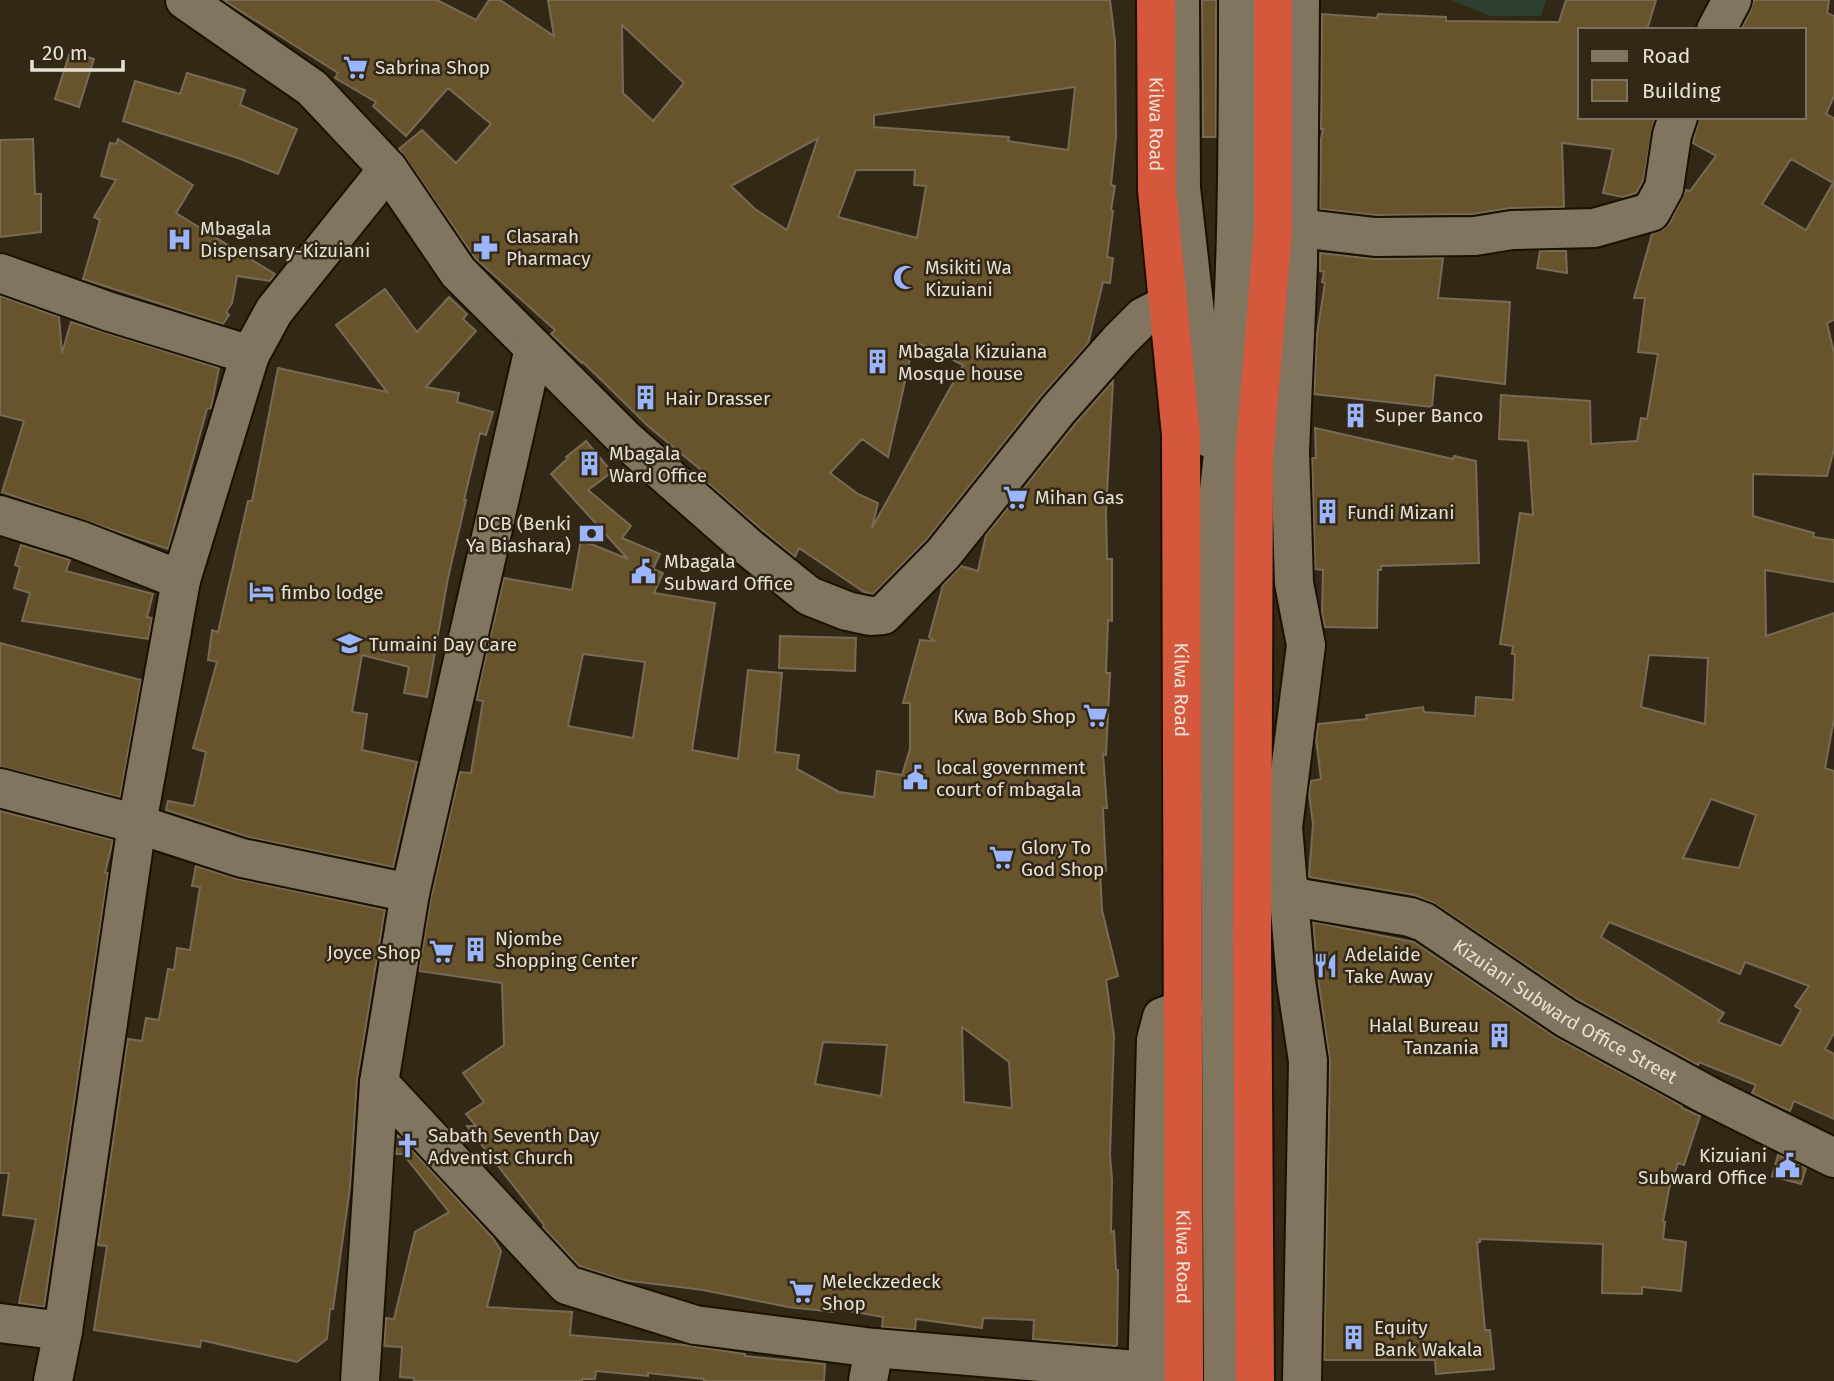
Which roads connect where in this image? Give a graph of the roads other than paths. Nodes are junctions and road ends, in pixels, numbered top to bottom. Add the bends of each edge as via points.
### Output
1 (185, 0) edge
2 (1156, 0) edge
3 (1180, 0) edge
4 (1238, 0) edge
5 (1273, 0) edge
6 (1300, 0) edge
7 (1732, 0) edge
8 (1717, 28) edge
9 (1677, 119) edge
10 (388, 169) junction
11 (1285, 228) junction
12 (0, 273) edge
13 (1168, 304) junction
14 (534, 348) junction
15 (250, 355) junction
16 (1218, 499) junction
17 (0, 515) edge
18 (181, 580) junction
19 (0, 788) edge
20 (137, 824) junction
21 (410, 893) junction
22 (1287, 896) junction
23 (1184, 1009) junction
24 (379, 1083) junction
25 (1833, 1153) edge
26 (0, 1323) edge
27 (63, 1331) junction
28 (872, 1364) edge
29 (1147, 1376) edge
30 (1184, 1378) edge
31 (53, 1381) edge
32 (360, 1381) edge
33 (1223, 1381) edge
34 (1255, 1381) edge
35 (1302, 1381) edge

1 - 10 street via 312,88
2 - 13 highway, Kilwa Road via 1157,190
3 - 16 street via 1181,188
4 - 16 street via 1238,204 1228,420
5 - 11 highway
6 - 11 street
7 - 8 street
9 - 11 street via 1664,188 1651,212 1594,228 1375,237
10 - 14 street via 453,266
10 - 15 street via 274,311
11 - 22 street via 1295,362 1290,451 1294,583 1306,645 1283,827
11 - 34 highway via 1254,460
12 - 15 street
13 - 14 street via 1143,317 1119,341 943,554 883,615 870,616 809,597 625,439
13 - 23 highway, Kilwa Road via 1181,435
14 - 21 street
15 - 18 street
16 - 33 street
17 - 18 street
18 - 20 street
19 - 20 street
20 - 21 street via 242,858
20 - 27 street
21 - 24 street
22 - 25 street, Kizuiani Subward Office Street via 1424,922 1566,1018 1706,1096
22 - 35 street via 1308,1061
23 - 29 street via 1162,1017 1156,1040
23 - 30 highway, Kilwa Road
24 - 28 street via 567,1284 695,1325
24 - 32 street
26 - 27 street
27 - 31 street
28 - 29 street
29 - 30 street

